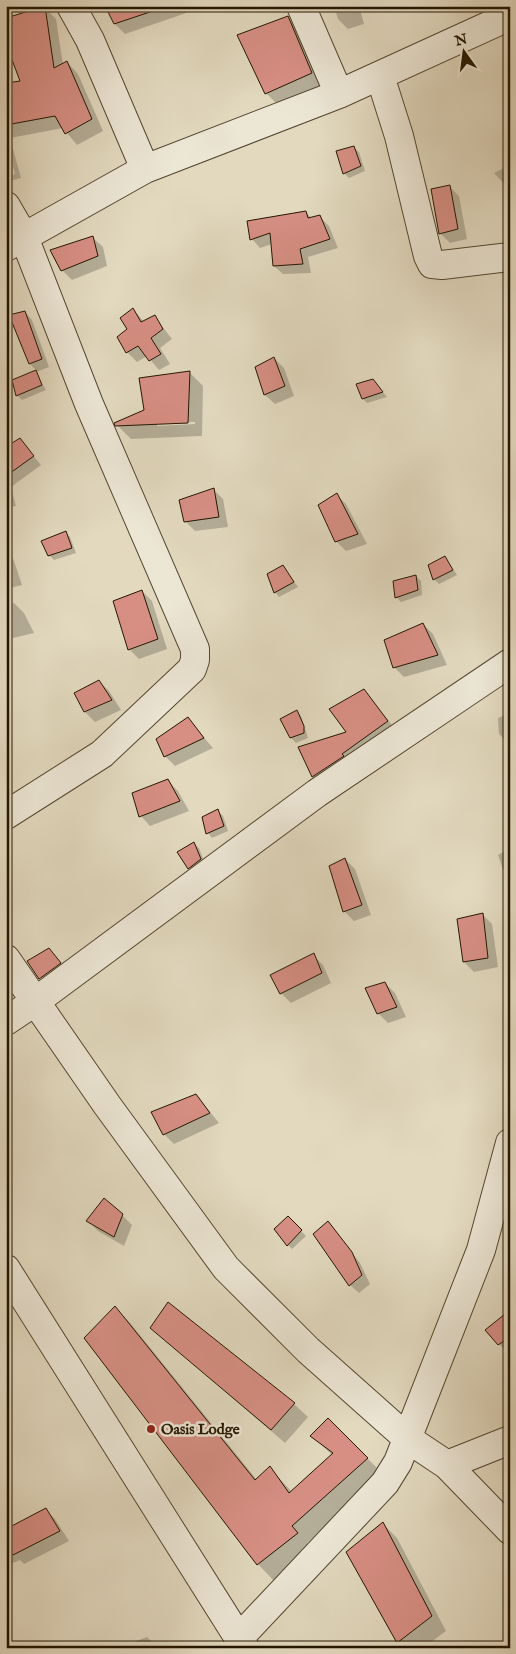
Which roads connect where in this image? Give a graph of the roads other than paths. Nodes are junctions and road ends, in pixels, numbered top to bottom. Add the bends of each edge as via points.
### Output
1 (71, 6) edge
2 (301, 6) edge
3 (510, 16) edge
4 (380, 76) junction
5 (339, 94) junction
6 (145, 169) junction
7 (6, 206) edge
8 (15, 242) edge
9 (510, 257) edge
10 (510, 663) edge
11 (6, 815) edge
12 (6, 959) edge
13 (36, 1002) junction
14 (6, 1021) edge
15 (510, 1143) edge
16 (6, 1269) edge
17 (408, 1440) junction
18 (510, 1440) edge
19 (447, 1465) junction
20 (510, 1530) edge
21 (242, 1643) edge

1 - 6 street via 90,40
2 - 5 street
3 - 4 street
4 - 5 street
4 - 9 street via 432,264 442,266
5 - 6 street
6 - 8 street
7 - 8 street
8 - 11 street via 195,649 195,660 192,669 102,754
10 - 13 street via 317,793
12 - 13 street
13 - 14 street
13 - 17 street via 226,1268 308,1350
15 - 17 street via 481,1250
16 - 21 street
17 - 19 street
17 - 21 street via 385,1483
18 - 19 street
19 - 20 street

